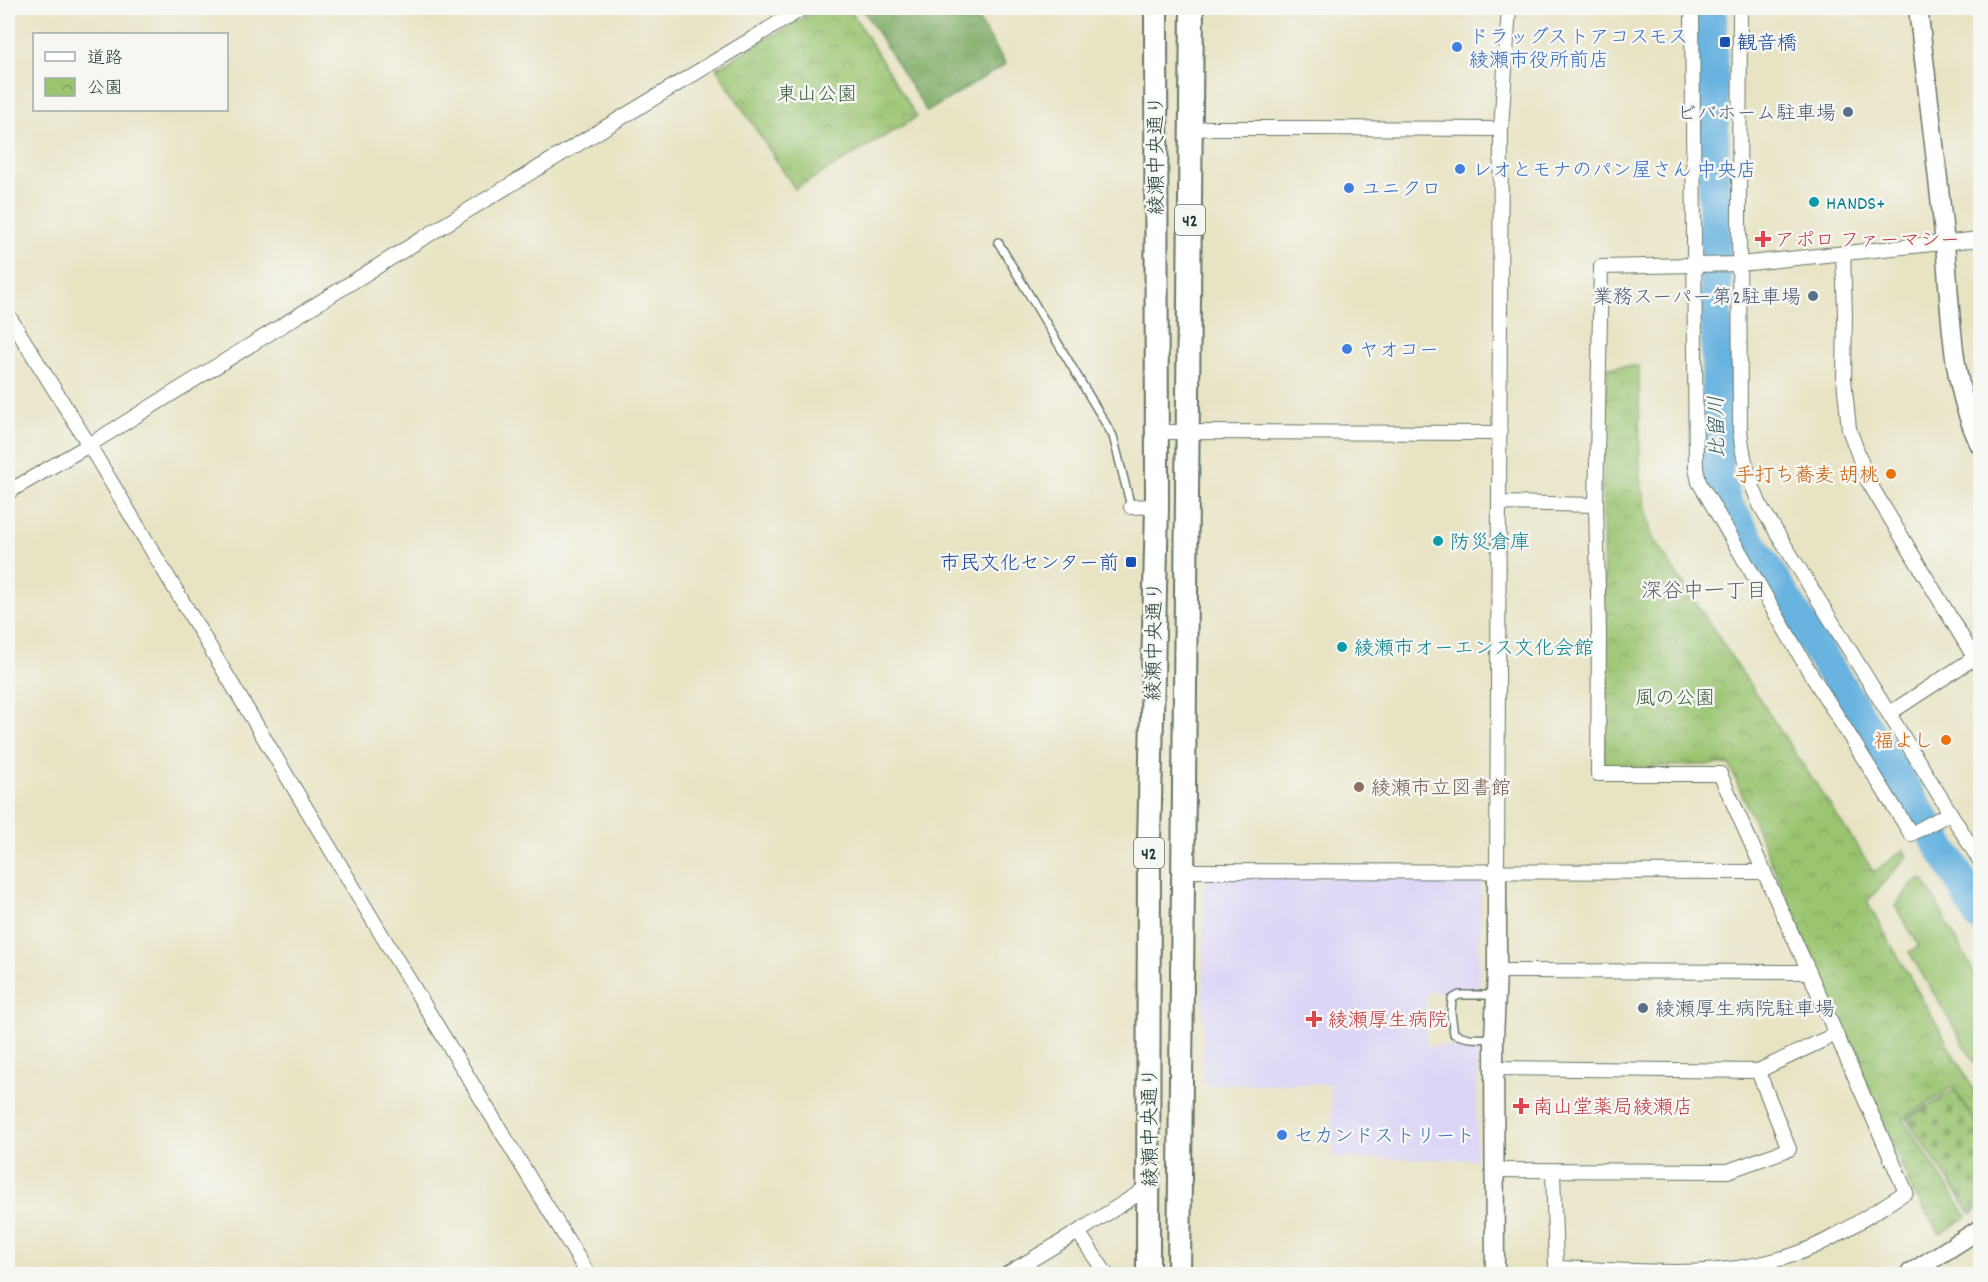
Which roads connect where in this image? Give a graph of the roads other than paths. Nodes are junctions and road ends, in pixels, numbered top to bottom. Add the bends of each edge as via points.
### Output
1 (803, 8) edge
2 (1155, 8) edge
3 (1192, 8) edge
4 (1509, 8) edge
5 (1692, 8) edge
6 (1740, 8) edge
7 (1918, 8) edge
8 (1501, 129) junction
9 (1191, 130) junction
10 (1980, 239) edge
11 (998, 242) dead end
12 (1945, 243) junction
13 (1843, 254) junction
14 (1740, 264) junction
15 (1700, 265) junction
16 (8, 315) edge
17 (1156, 432) junction
18 (1186, 432) junction
19 (1500, 433) junction
20 (1980, 441) edge
21 (89, 445) junction
22 (8, 492) edge
23 (1500, 503) junction
24 (1596, 505) junction
25 (1156, 506) junction
26 (1131, 507) joint
27 (1979, 660) edge
28 (1890, 713) junction
29 (1950, 813) junction
30 (1980, 861) edge
31 (1184, 871) junction
32 (1497, 871) junction
33 (1764, 872) junction
34 (1497, 971) junction
35 (1809, 972) junction
36 (1496, 995) junction
37 (1836, 1034) junction
38 (1494, 1039) junction
39 (1494, 1068) junction
40 (1758, 1071) junction
41 (1495, 1170) junction
42 (1553, 1172) junction
43 (1149, 1184) junction
44 (1980, 1229) edge
45 (1078, 1232) junction
46 (1702, 1274) edge
47 (588, 1275) edge
48 (1008, 1275) edge
49 (1106, 1275) edge
50 (1148, 1275) edge
51 (1179, 1275) edge
52 (1495, 1275) edge
53 (1909, 1275) edge

1 - 21 street
2 - 17 main road, 綾瀬中央通り / 42
3 - 9 main road, 綾瀬中央通り / 42
4 - 8 street
5 - 15 street
6 - 14 street
7 - 12 street
8 - 9 street
8 - 19 street
9 - 18 main road, 綾瀬中央通り / 42
10 - 12 street
11 - 26 lane via 1113,436
12 - 13 street
12 - 20 street via 1952,332 1962,392
13 - 14 street
13 - 27 street via 1844,379 1850,429 1868,481
14 - 15 street
14 - 28 street via 1740,430 1749,479 1761,507
15 - 24 street via 1601,267
15 - 29 street via 1696,468 1699,482 1809,671 1911,834
16 - 21 street
17 - 18 street
17 - 25 main road, 綾瀬中央通り / 42
18 - 19 street
18 - 31 main road, 綾瀬中央通り / 42
19 - 23 street
21 - 22 street
21 - 47 street
23 - 24 street
23 - 32 street
24 - 33 street via 1598,774 1720,774
25 - 26 street
25 - 43 main road, 綾瀬中央通り / 42 via 1149,842
27 - 28 street
28 - 29 street
29 - 30 street
31 - 32 street
31 - 51 main road, 綾瀬中央通り / 42
32 - 33 street
32 - 34 street
33 - 35 street
34 - 35 street
34 - 36 street
35 - 37 street
36 - 38 street
36 - 38 lane via 1459,994 1452,999 1451,1013 1454,1034
37 - 40 street
37 - 46 street via 1906,1192 1822,1243 1793,1255
38 - 39 street
39 - 40 street
39 - 41 street
40 - 42 street via 1788,1149 1728,1171
41 - 42 street
41 - 52 street
42 - 46 street via 1556,1268
43 - 45 street
43 - 50 main road, 綾瀬中央通り / 42
44 - 53 street
45 - 48 street
45 - 49 street

